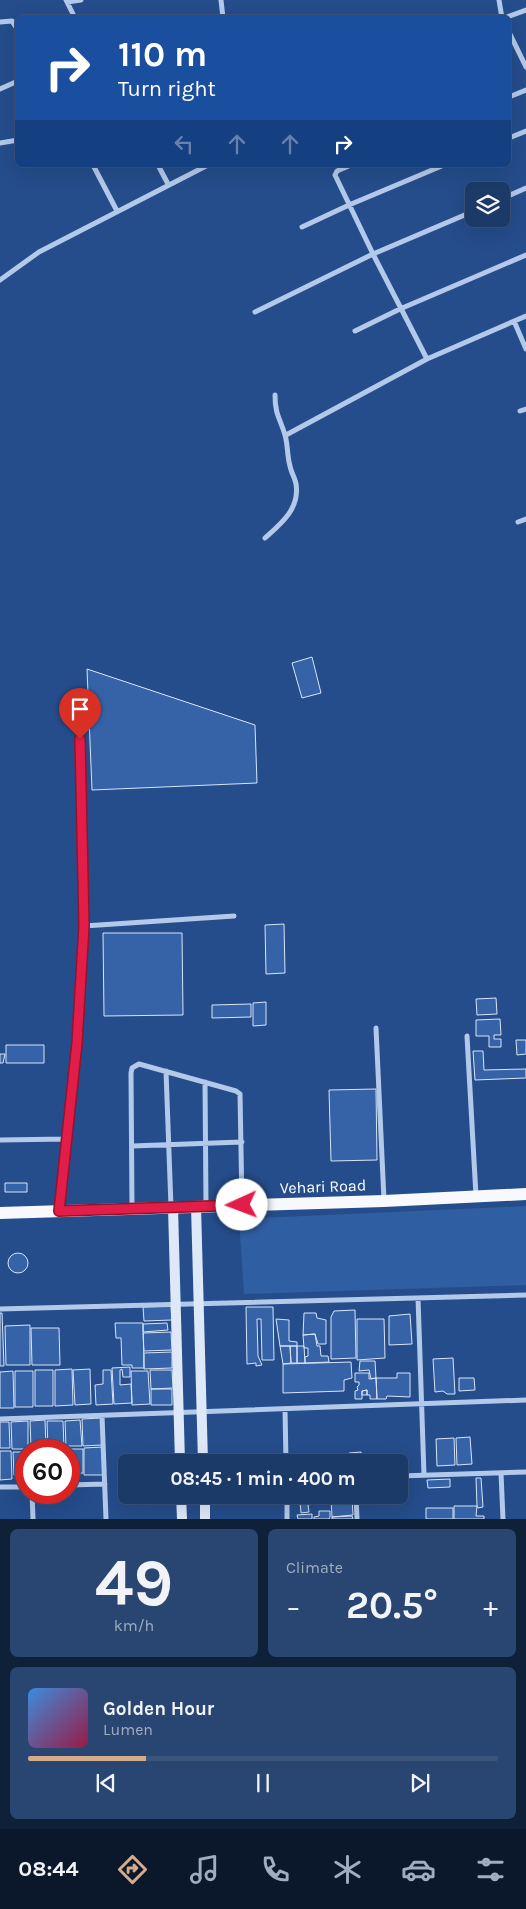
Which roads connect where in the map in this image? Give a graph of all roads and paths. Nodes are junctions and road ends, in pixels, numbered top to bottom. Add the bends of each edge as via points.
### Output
1 (81, 0) edge
2 (221, 0) edge
3 (499, 0) edge
4 (66, 1) edge
5 (526, 10) edge
6 (74, 15) edge
7 (223, 15) edge
8 (502, 15) edge
9 (511, 15) edge
10 (0, 22) edge
11 (15, 26) edge
12 (511, 36) edge
13 (526, 65) edge
14 (15, 82) edge
15 (0, 89) edge
16 (526, 90) edge
17 (511, 97) edge
18 (526, 131) edge
19 (511, 137) edge
20 (15, 140) edge
21 (0, 143) edge
22 (94, 167) edge
23 (159, 167) edge
24 (204, 167) edge
25 (347, 167) edge
26 (439, 167) edge
27 (168, 184) junction
28 (526, 188) edge
29 (510, 195) edge
30 (349, 205) junction
31 (117, 210) junction
32 (465, 215) edge
33 (302, 226) dead end
34 (373, 254) junction
35 (526, 255) edge
36 (0, 280) edge
37 (400, 309) junction
38 (255, 312) dead end
39 (526, 316) edge
40 (514, 321) junction
41 (355, 331) dead end
42 (526, 349) edge
43 (427, 359) junction
44 (275, 394) dead end
45 (526, 409) edge
46 (520, 411) dead end
47 (286, 435) junction
48 (526, 519) edge
49 (518, 522) dead end
50 (265, 538) dead end
51 (80, 739) dead end
52 (234, 916) dead end
53 (84, 926) junction
54 (376, 1028) dead end
55 (467, 1036) dead end
56 (166, 1071) junction
57 (205, 1082) junction
58 (67, 1139) junction
59 (0, 1140) edge
60 (242, 1142) junction
61 (206, 1144) junction
62 (169, 1145) junction
63 (132, 1146) junction
64 (526, 1194) edge
65 (476, 1197) junction
66 (384, 1201) junction
67 (242, 1205) junction
68 (201, 1206) junction
69 (172, 1207) junction
70 (132, 1208) junction
71 (59, 1211) junction
72 (0, 1213) edge
73 (526, 1295) edge
74 (418, 1298) junction
75 (176, 1304) junction
76 (199, 1304) junction
77 (0, 1309) edge
78 (526, 1400) edge
79 (421, 1404) junction
80 (285, 1409) junction
81 (179, 1412) junction
82 (202, 1412) junction
83 (102, 1416) junction
84 (0, 1419) edge
85 (180, 1454) edge
86 (204, 1454) edge
87 (286, 1454) edge
88 (526, 1472) edge
89 (501, 1473) junction
90 (424, 1475) junction
91 (408, 1476) edge
92 (105, 1484) junction
93 (80, 1485) edge
94 (15, 1486) edge
95 (0, 1487) edge
96 (32, 1504) edge
97 (182, 1504) edge
98 (205, 1504) edge
99 (287, 1504) edge
100 (356, 1504) edge
101 (33, 1519) edge
102 (106, 1519) edge
103 (182, 1519) edge
104 (205, 1519) edge
105 (287, 1519) edge
106 (357, 1519) edge
107 (503, 1519) edge

1 - 4 street
2 - 7 street
3 - 8 street
4 - 6 street
5 - 9 street
10 - 11 street via 12,21
12 - 13 street
14 - 15 street
16 - 17 street
18 - 19 street
20 - 21 street
22 - 31 street
23 - 27 street
24 - 27 street
25 - 30 street via 335,173
26 - 30 street
27 - 31 street
28 - 29 street
30 - 33 street
30 - 34 street
31 - 36 street via 39,252
32 - 34 street
34 - 37 street
34 - 38 street
35 - 37 street
37 - 41 street
37 - 43 street
39 - 40 street
40 - 42 street
40 - 43 street
43 - 47 street
44 - 47 street via 275,410
45 - 46 street
47 - 50 street via 297,494 294,507
48 - 49 street
51 - 53 street
52 - 53 street
53 - 58 street
54 - 66 street
55 - 65 street
56 - 57 street
56 - 62 street
56 - 63 street via 139,1064 132,1068
57 - 60 street via 240,1094
57 - 61 street
58 - 59 street
58 - 71 street
60 - 61 street
60 - 67 street
61 - 62 street
61 - 68 street
62 - 63 street
62 - 69 street
63 - 70 street
64 - 65 main road, Vehari Road
65 - 66 main road, Vehari Road
66 - 67 main road, Vehari Road
67 - 68 main road, Vehari Road
68 - 69 main road, Vehari Road
68 - 76 street
69 - 70 main road, Vehari Road
69 - 75 street
70 - 71 main road, Vehari Road
71 - 72 main road, Vehari Road
73 - 74 street
74 - 76 street
74 - 79 street
75 - 76 street
75 - 77 street
75 - 81 street
76 - 82 street
78 - 79 street
79 - 80 street
79 - 90 street
80 - 82 street
80 - 87 street
81 - 82 street
81 - 83 street
81 - 85 street
82 - 86 street
83 - 84 street
83 - 92 street
88 - 89 street
89 - 90 street
89 - 107 street
90 - 91 street
92 - 93 street
92 - 102 street
94 - 95 street
96 - 101 street
97 - 103 street
98 - 104 street
99 - 105 street
100 - 106 street

